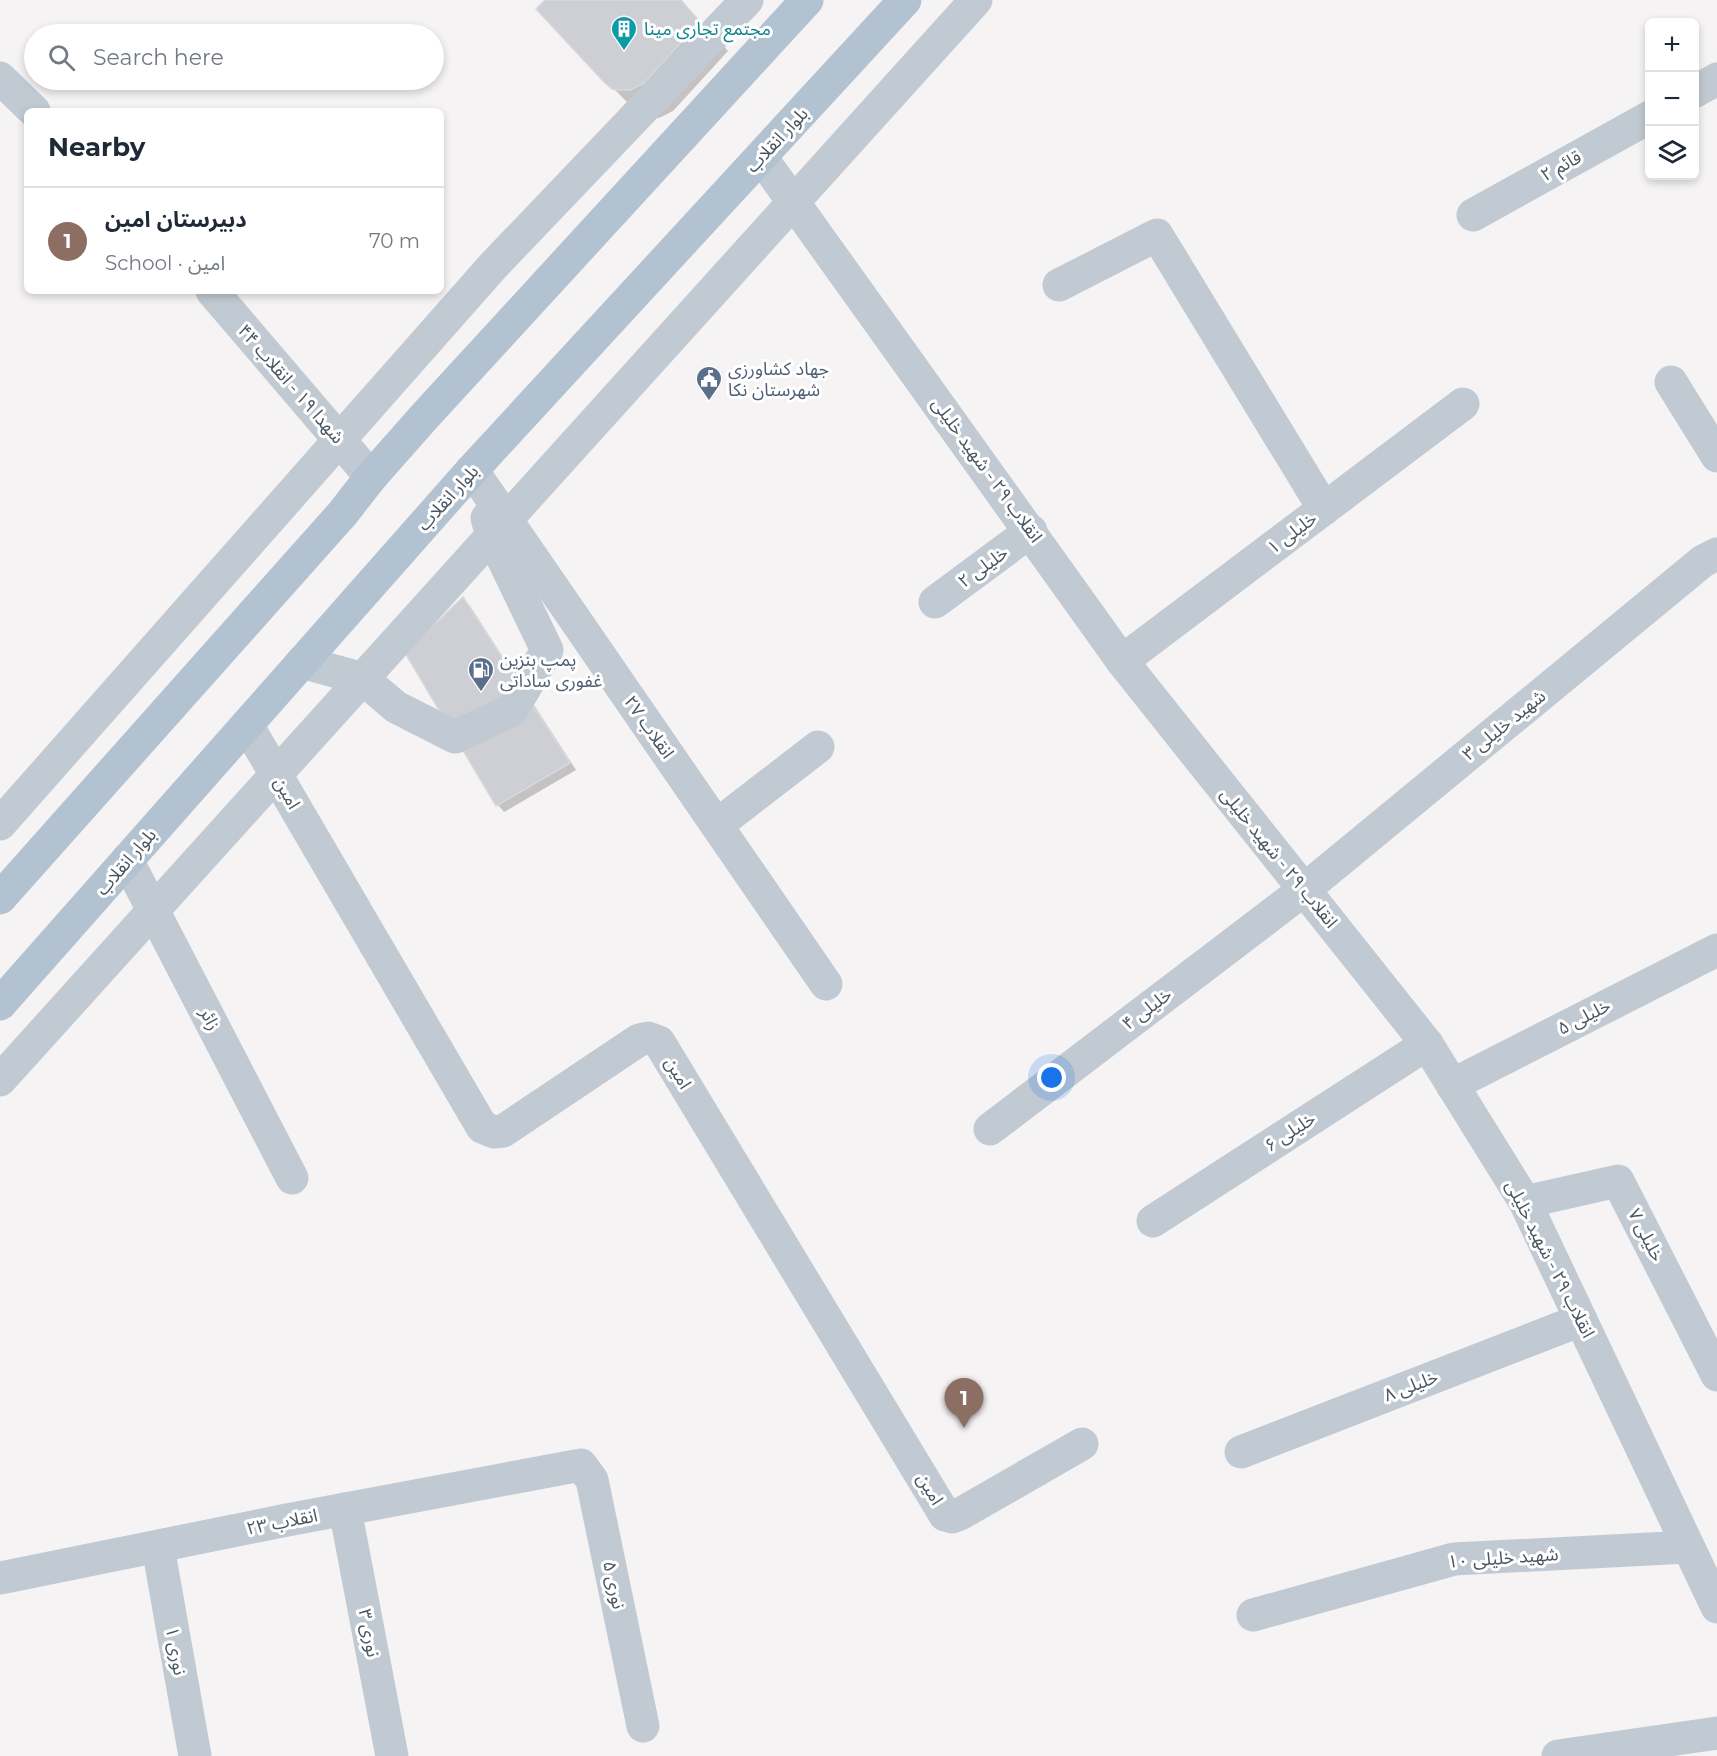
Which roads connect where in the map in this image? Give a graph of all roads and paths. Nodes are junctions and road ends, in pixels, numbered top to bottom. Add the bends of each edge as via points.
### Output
1 (747, 0) edge
2 (906, 0) edge
3 (976, 0) edge
4 (796, 4) edge
5 (0, 78) edge
6 (1717, 79) edge
7 (1699, 90) edge
8 (31, 108) edge
9 (1645, 120) edge
10 (761, 157) junction
11 (793, 202) junction
12 (1473, 215) dead end
13 (1059, 285) dead end
14 (215, 294) edge
15 (1671, 382) dead end
16 (1463, 404) dead end
17 (340, 440) junction
18 (1717, 456) edge
19 (472, 470) junction
20 (371, 477) junction
21 (1324, 509) junction
22 (499, 528) junction
23 (1031, 531) junction
24 (1712, 565) edge
25 (935, 602) dead end
26 (1122, 661) junction
27 (302, 662) junction
28 (363, 679) junction
29 (247, 725) junction
30 (818, 747) dead end
31 (276, 775) junction
32 (0, 824) edge
33 (717, 825) junction
34 (127, 860) junction
35 (1305, 889) junction
36 (0, 898) edge
37 (154, 911) junction
38 (1717, 950) edge
39 (826, 984) dead end
40 (0, 1004) edge
41 (1427, 1044) junction
42 (0, 1080) edge
43 (1452, 1085) junction
44 (990, 1129) dead end
45 (292, 1178) dead end
46 (1525, 1202) junction
47 (1153, 1221) dead end
48 (1581, 1320) junction
49 (1705, 1322) edge
50 (1717, 1375) edge
51 (1082, 1444) dead end
52 (1241, 1452) dead end
53 (564, 1469) joint
54 (345, 1509) junction
55 (158, 1547) junction
56 (1688, 1547) junction
57 (0, 1578) edge
58 (1717, 1607) edge
59 (1253, 1615) dead end
60 (643, 1726) dead end
61 (1717, 1733) edge
62 (195, 1756) edge
63 (392, 1756) edge
64 (1558, 1756) edge

1 - 17 street via 493,266
2 - 10 main road, بلوار انقلاب
3 - 11 street
4 - 20 main road
5 - 8 street
6 - 7 street
9 - 12 street, قائم ٢
10 - 11 street, انقلاب ۲۹ - شهید خلیلی
10 - 19 main road, بلوار انقلاب
11 - 22 street
11 - 23 street, انقلاب ۲۹ - شهید خلیلی
13 - 21 street via 1157,235
14 - 17 street, شهدا ۱۹ - انقلاب ۴۴
15 - 18 street
16 - 21 street, خلیلی ۱
17 - 20 street, شهدا ۱۹ - انقلاب ۴۴
17 - 32 street
19 - 22 street, انقلاب ۲۷
19 - 27 main road, بلوار انقلاب
20 - 36 main road
21 - 26 street, خلیلی ۱
22 - 28 street
22 - 28 street via 547,650 512,710 455,737 396,707
22 - 33 street, انقلاب ۲۷
23 - 25 street, خلیلی ۲
23 - 26 street, انقلاب ۲۹ - شهید خلیلی
24 - 35 street, شهید خلیلی ۳
26 - 35 street, انقلاب ۲۹ - شهید خلیلی
27 - 28 street
27 - 29 main road, بلوار انقلاب
28 - 31 street
29 - 31 street, امین
29 - 34 main road, بلوار انقلاب
30 - 33 street
31 - 37 street
31 - 51 street, امین via 482,1127 503,1131 639,1040 659,1042 945,1515 960,1514
33 - 39 street, انقلاب ۲۷
34 - 37 street, زائر
34 - 40 main road, بلوار انقلاب
35 - 41 street, انقلاب ۲۹ - شهید خلیلی
35 - 44 street, خلیلی ۴
37 - 42 street
37 - 45 street, زائر
38 - 43 street, خلیلی ۵
41 - 43 street, انقلاب ۲۹ - شهید خلیلی
41 - 47 street, خلیلی ۶
43 - 46 street, انقلاب ۲۹ - شهید خلیلی
46 - 48 street, انقلاب ۲۹ - شهید خلیلی
46 - 49 street, خلیلی ۷ via 1618,1181
48 - 52 street, خلیلی ۸
48 - 56 street, انقلاب ۲۹ - شهید خلیلی
49 - 50 street, خلیلی ۷
53 - 54 street, انقلاب ۲۳
53 - 60 street, نوری ۵ via 581,1465 592,1480
54 - 55 street, انقلاب ۲۳
54 - 63 street, نوری ۳
55 - 57 street, انقلاب ۲۳
55 - 62 street, نوری ۱
56 - 58 street, انقلاب ۲۹ - شهید خلیلی
56 - 59 street, شهید خلیلی ۱۰ via 1454,1559
61 - 64 street

